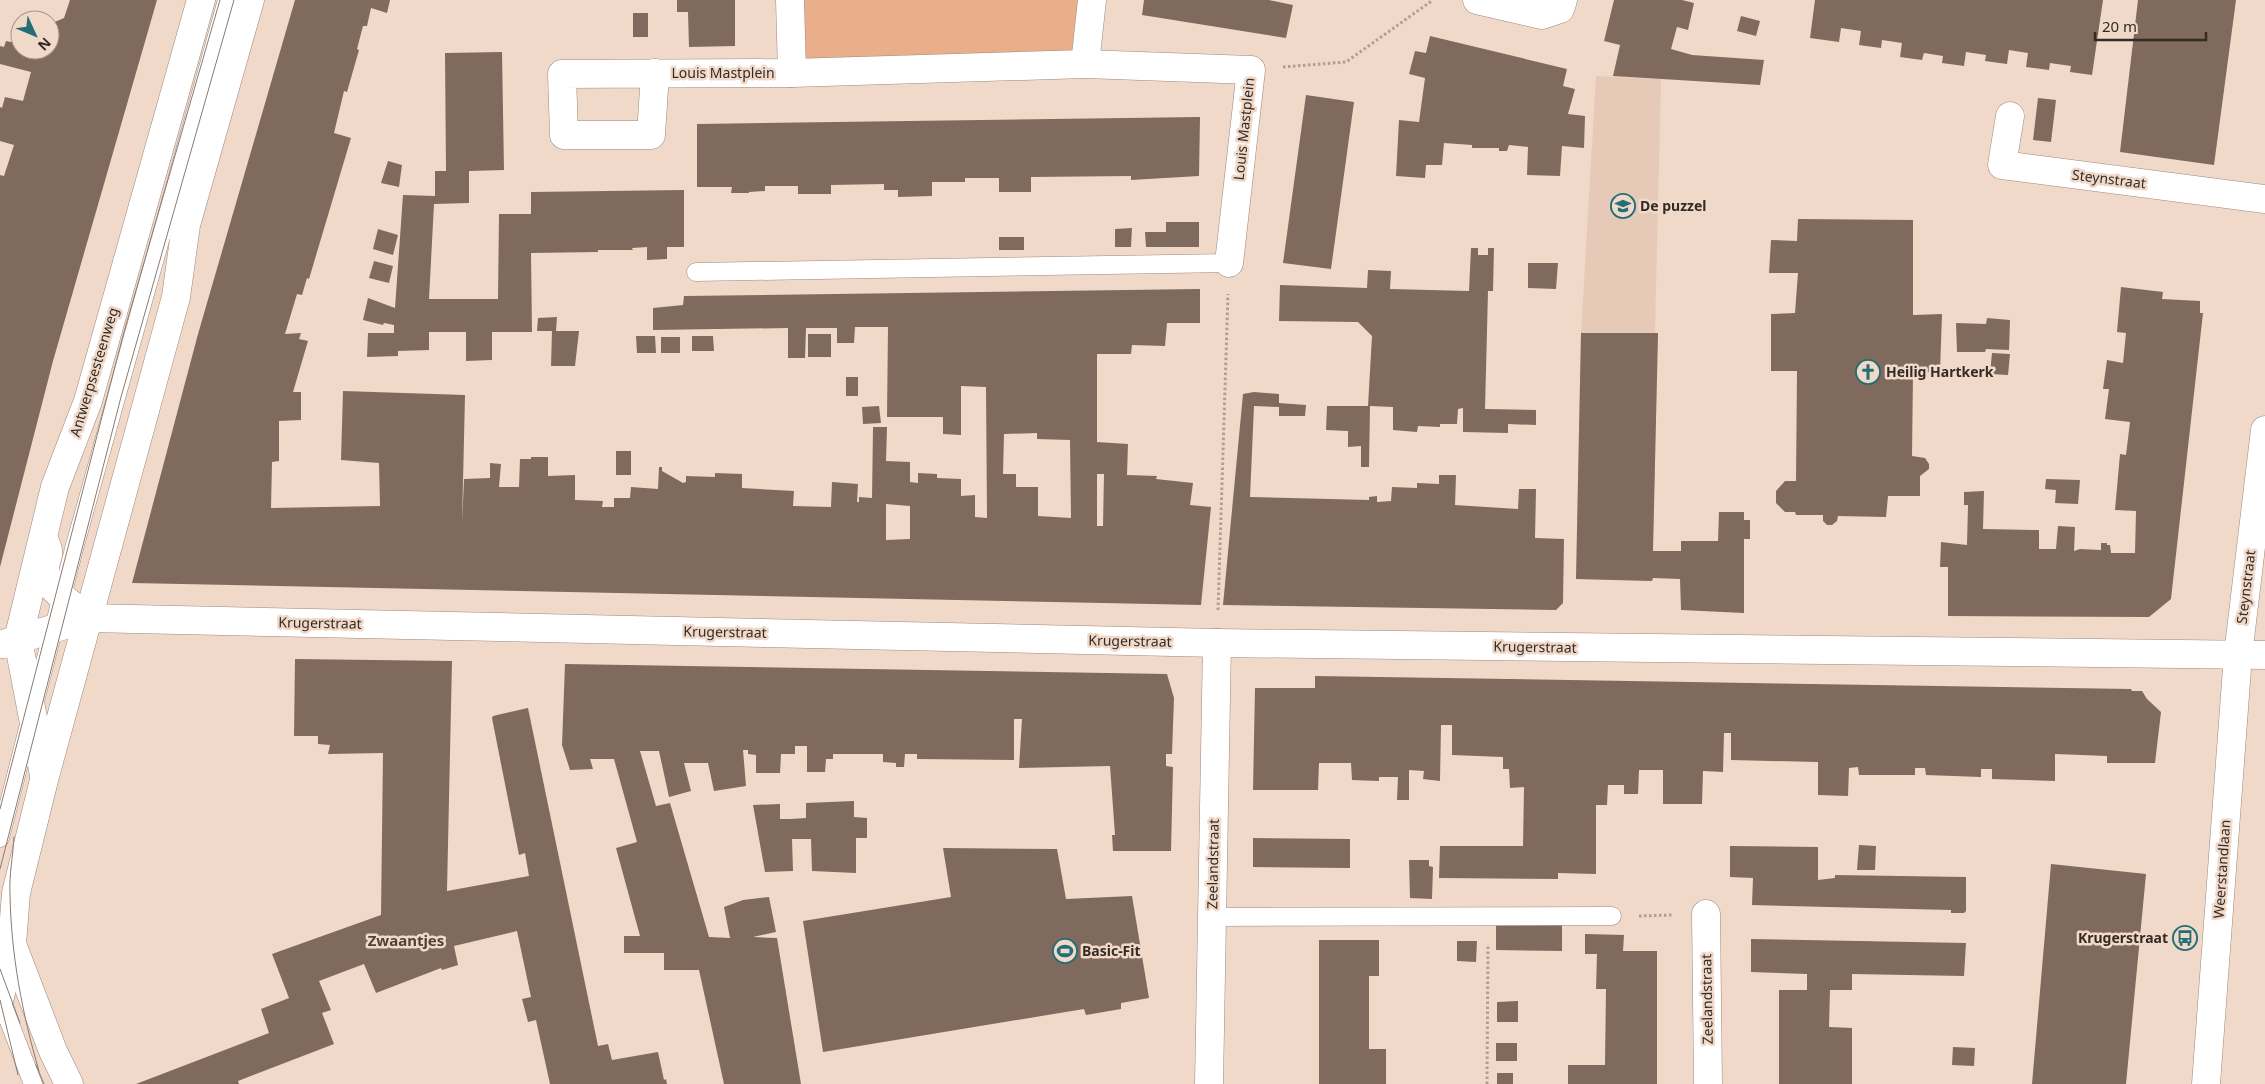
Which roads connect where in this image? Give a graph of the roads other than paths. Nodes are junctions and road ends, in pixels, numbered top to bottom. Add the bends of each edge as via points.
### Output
1 (201, 0) edge
2 (227, 0) edge
3 (250, 0) edge
4 (790, 0) edge
5 (1092, 0) edge
6 (1477, 0) edge
7 (1563, 0) edge
8 (1085, 64) junction
9 (654, 72) dead end
10 (792, 74) junction
11 (2010, 116) dead end
12 (2265, 199) edge
13 (1229, 263) joint
14 (696, 272) dead end
15 (2265, 430) edge
16 (43, 537) junction
17 (62, 595) junction
18 (88, 618) junction
19 (54, 628) junction
20 (9, 642) edge
21 (1216, 643) junction
22 (2238, 655) junction
23 (2265, 655) edge
24 (32, 715) junction
25 (45, 776) junction
26 (0, 838) edge
27 (1706, 914) road end
28 (1612, 916) road end
29 (1212, 917) junction
30 (12, 944) junction
31 (0, 998) edge
32 (33, 1084) edge
33 (70, 1084) edge
34 (1209, 1084) edge
35 (1708, 1084) edge
36 (2206, 1084) edge

1 - 16 street, Antwerpsesteenweg via 88,401 55,487
2 - 17 lane
3 - 18 street, Antwerpsesteenweg via 186,225 176,297
4 - 10 street, Louis Mastplein
5 - 8 street
6 - 7 street via 1542,15 1560,10
8 - 10 street, Louis Mastplein
8 - 13 street, Louis Mastplein via 1251,70
9 - 10 street, Louis Mastplein
11 - 12 street, Steynstraat via 2002,165
13 - 14 lane
15 - 22 street, Steynstraat
16 - 17 street via 50,551 44,572 49,584
16 - 20 street, Antwerpsesteenweg
17 - 18 street
17 - 19 lane
18 - 19 street, Krugerstraat
18 - 21 street, Krugerstraat
18 - 25 street, Antwerpsesteenweg
19 - 20 street, Krugerstraat
19 - 24 lane
20 - 24 street, Antwerpsesteenweg
21 - 22 street, Krugerstraat
21 - 29 street, Zeelandstraat
22 - 23 street, Krugerstraat
22 - 36 street, Weerstandlaan
24 - 25 street, Antwerpsesteenweg
24 - 26 lane
25 - 30 street, Antwerpsesteenweg via 16,893
27 - 35 street, Zeelandstraat
28 - 29 lane
29 - 34 street, Zeelandstraat
30 - 31 street, Antwerpsesteenweg
30 - 33 street via 53,1051
31 - 32 lane

